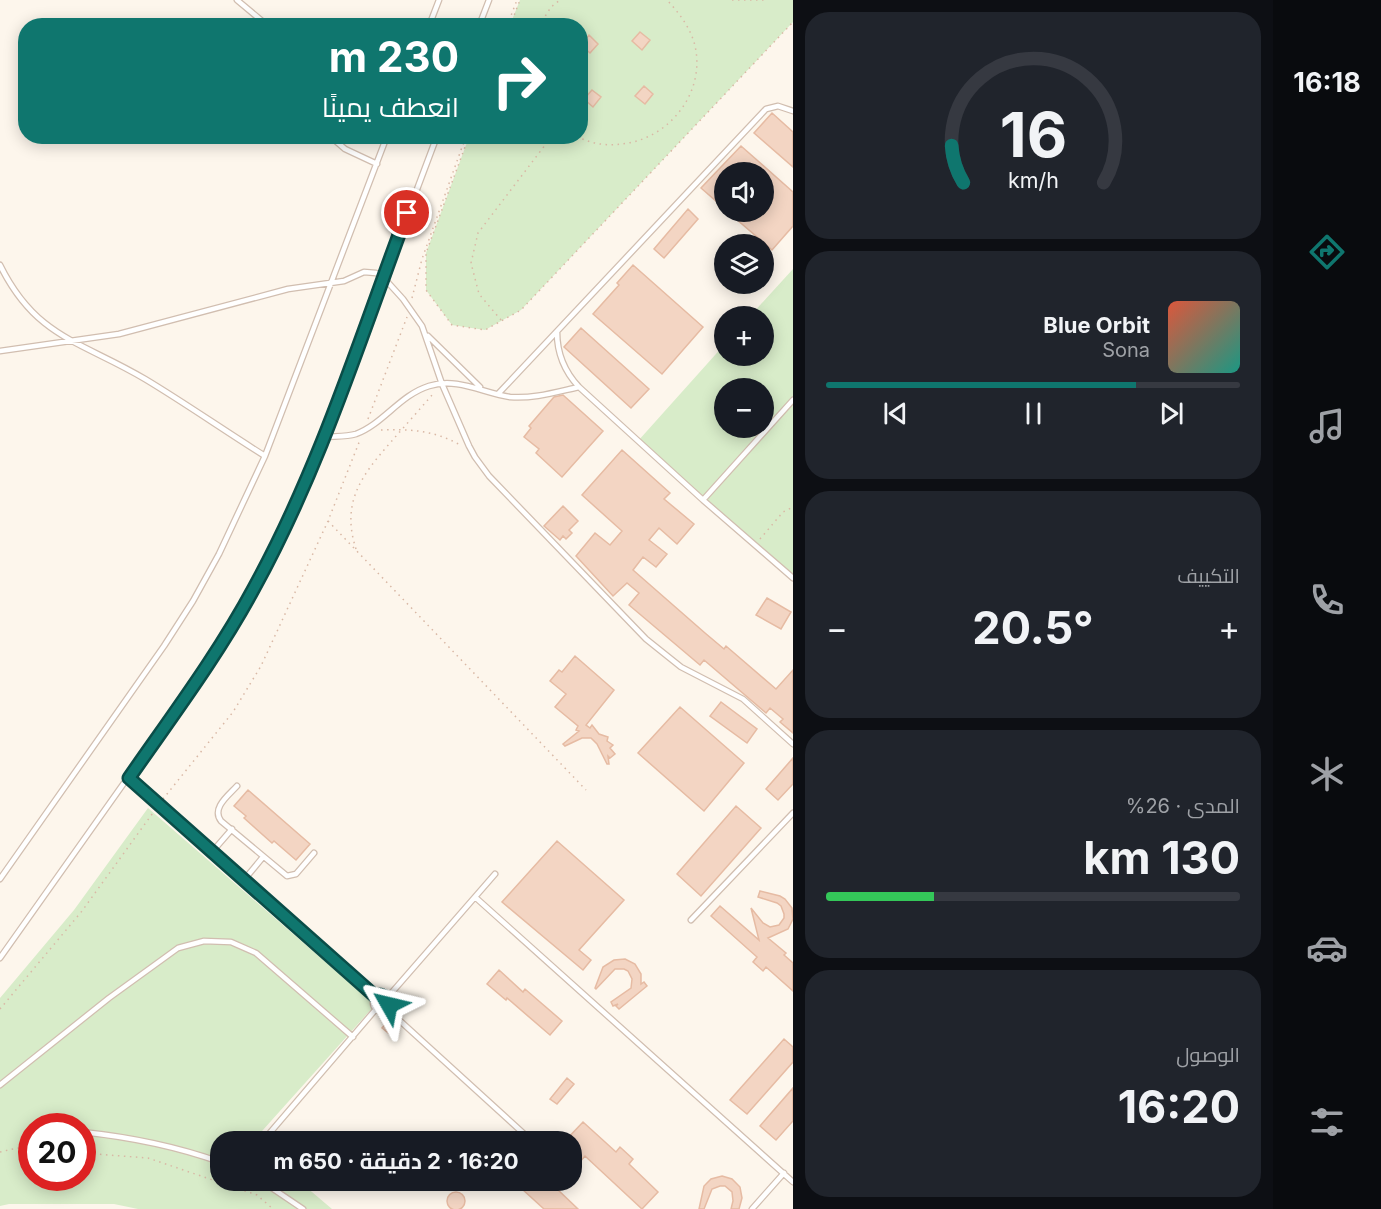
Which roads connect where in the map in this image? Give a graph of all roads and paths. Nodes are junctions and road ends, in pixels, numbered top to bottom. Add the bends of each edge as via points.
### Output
1 (237, 0) edge
2 (439, 0) edge
3 (489, 0) edge
4 (518, 0) edge
5 (560, 0) edge
6 (668, 0) edge
7 (732, 0) edge
8 (765, 0) edge
9 (258, 18) edge
10 (432, 18) edge
11 (482, 18) edge
12 (512, 18) edge
13 (544, 18) edge
14 (793, 22) edge
15 (793, 111) edge
16 (588, 141) edge
17 (339, 144) edge
18 (384, 144) edge
19 (434, 144) edge
20 (465, 144) edge
21 (465, 144) edge
22 (546, 144) edge
23 (377, 164) junction
24 (0, 265) edge
25 (383, 277) junction
26 (330, 284) junction
27 (410, 307) junction
28 (502, 321) junction
29 (557, 331) junction
30 (425, 334) junction
31 (70, 342) junction
32 (0, 351) edge
33 (442, 384) junction
34 (579, 387) junction
35 (482, 389) junction
36 (498, 394) junction
37 (793, 400) edge
38 (402, 429) junction
39 (363, 430) junction
40 (324, 437) junction
41 (265, 456) junction
42 (475, 456) junction
43 (703, 500) junction
44 (793, 507) edge
45 (328, 521) junction
46 (755, 545) junction
47 (357, 551) junction
48 (793, 578) edge
49 (793, 744) edge
50 (129, 778) junction
51 (237, 786) dead end
52 (586, 790) dead end
53 (159, 805) junction
54 (793, 813) edge
55 (232, 829) junction
56 (212, 852) junction
57 (314, 853) dead end
58 (264, 857) junction
59 (495, 874) dead end
60 (0, 879) edge
61 (244, 880) junction
62 (475, 897) junction
63 (691, 920) dead end
64 (0, 958) edge
65 (376, 997) junction
66 (387, 998) junction
67 (0, 1009) edge
68 (376, 1009) junction
69 (387, 1009) junction
70 (352, 1037) junction
71 (0, 1084) edge
72 (271, 1131) edge
73 (521, 1131) edge
74 (96, 1133) edge
75 (18, 1148) edge
76 (0, 1152) edge
77 (96, 1154) edge
78 (210, 1159) edge
79 (784, 1173) junction
80 (210, 1178) edge
81 (793, 1182) edge
82 (247, 1191) edge
83 (276, 1191) edge
84 (273, 1209) edge
85 (303, 1209) edge
86 (752, 1209) edge

1 - 9 lane
2 - 10 lane
3 - 11 lane
4 - 12 path
5 - 13 path
6 - 16 path via 684,20 694,44 696,69 691,94 678,116 658,133 634,143 608,146
7 - 8 path
14 - 28 path via 521,310
15 - 29 lane via 778,106 766,109
17 - 23 lane
18 - 23 lane
19 - 25 lane
20 - 28 path via 426,253 426,290 452,325 485,330
21 - 27 path via 422,260
22 - 28 path via 478,232 471,263 479,294
23 - 26 lane
24 - 31 lane via 24,304
25 - 26 lane via 369,272
25 - 27 lane
25 - 40 lane
26 - 31 lane via 288,289 130,331
26 - 41 lane
27 - 30 lane
27 - 39 path
29 - 34 lane via 559,356
29 - 36 lane
30 - 33 lane
30 - 35 lane
31 - 32 lane
31 - 41 lane via 144,379
33 - 35 lane
33 - 38 path
33 - 39 lane via 409,395
33 - 42 lane
34 - 36 lane via 524,397
34 - 43 lane
35 - 36 lane
37 - 43 lane
38 - 39 path
38 - 42 path via 441,435
38 - 47 path via 364,473 354,494 351,528
39 - 40 lane via 348,436
39 - 45 path
40 - 50 lane via 282,534 240,613
41 - 60 lane via 193,601
42 - 49 lane via 489,476 646,639 681,667 743,699
43 - 46 lane
44 - 46 path via 783,512
45 - 47 path
45 - 53 path via 252,682
46 - 48 lane
47 - 52 path
50 - 53 lane
50 - 64 lane
51 - 55 lane via 217,812
53 - 56 lane
53 - 67 path via 82,910
54 - 63 lane
55 - 56 lane
55 - 58 lane
56 - 61 lane
57 - 58 lane via 290,877
58 - 61 lane
59 - 62 lane
61 - 65 lane
62 - 66 lane
62 - 79 lane
65 - 66 lane
65 - 68 lane
66 - 69 lane
68 - 69 lane
68 - 70 lane
69 - 73 lane
70 - 71 lane via 256,953 231,942 204,941 178,948
70 - 72 lane
74 - 78 lane via 155,1143
75 - 76 path
77 - 80 path via 148,1158
79 - 81 lane
79 - 86 lane
82 - 84 path
83 - 85 lane

